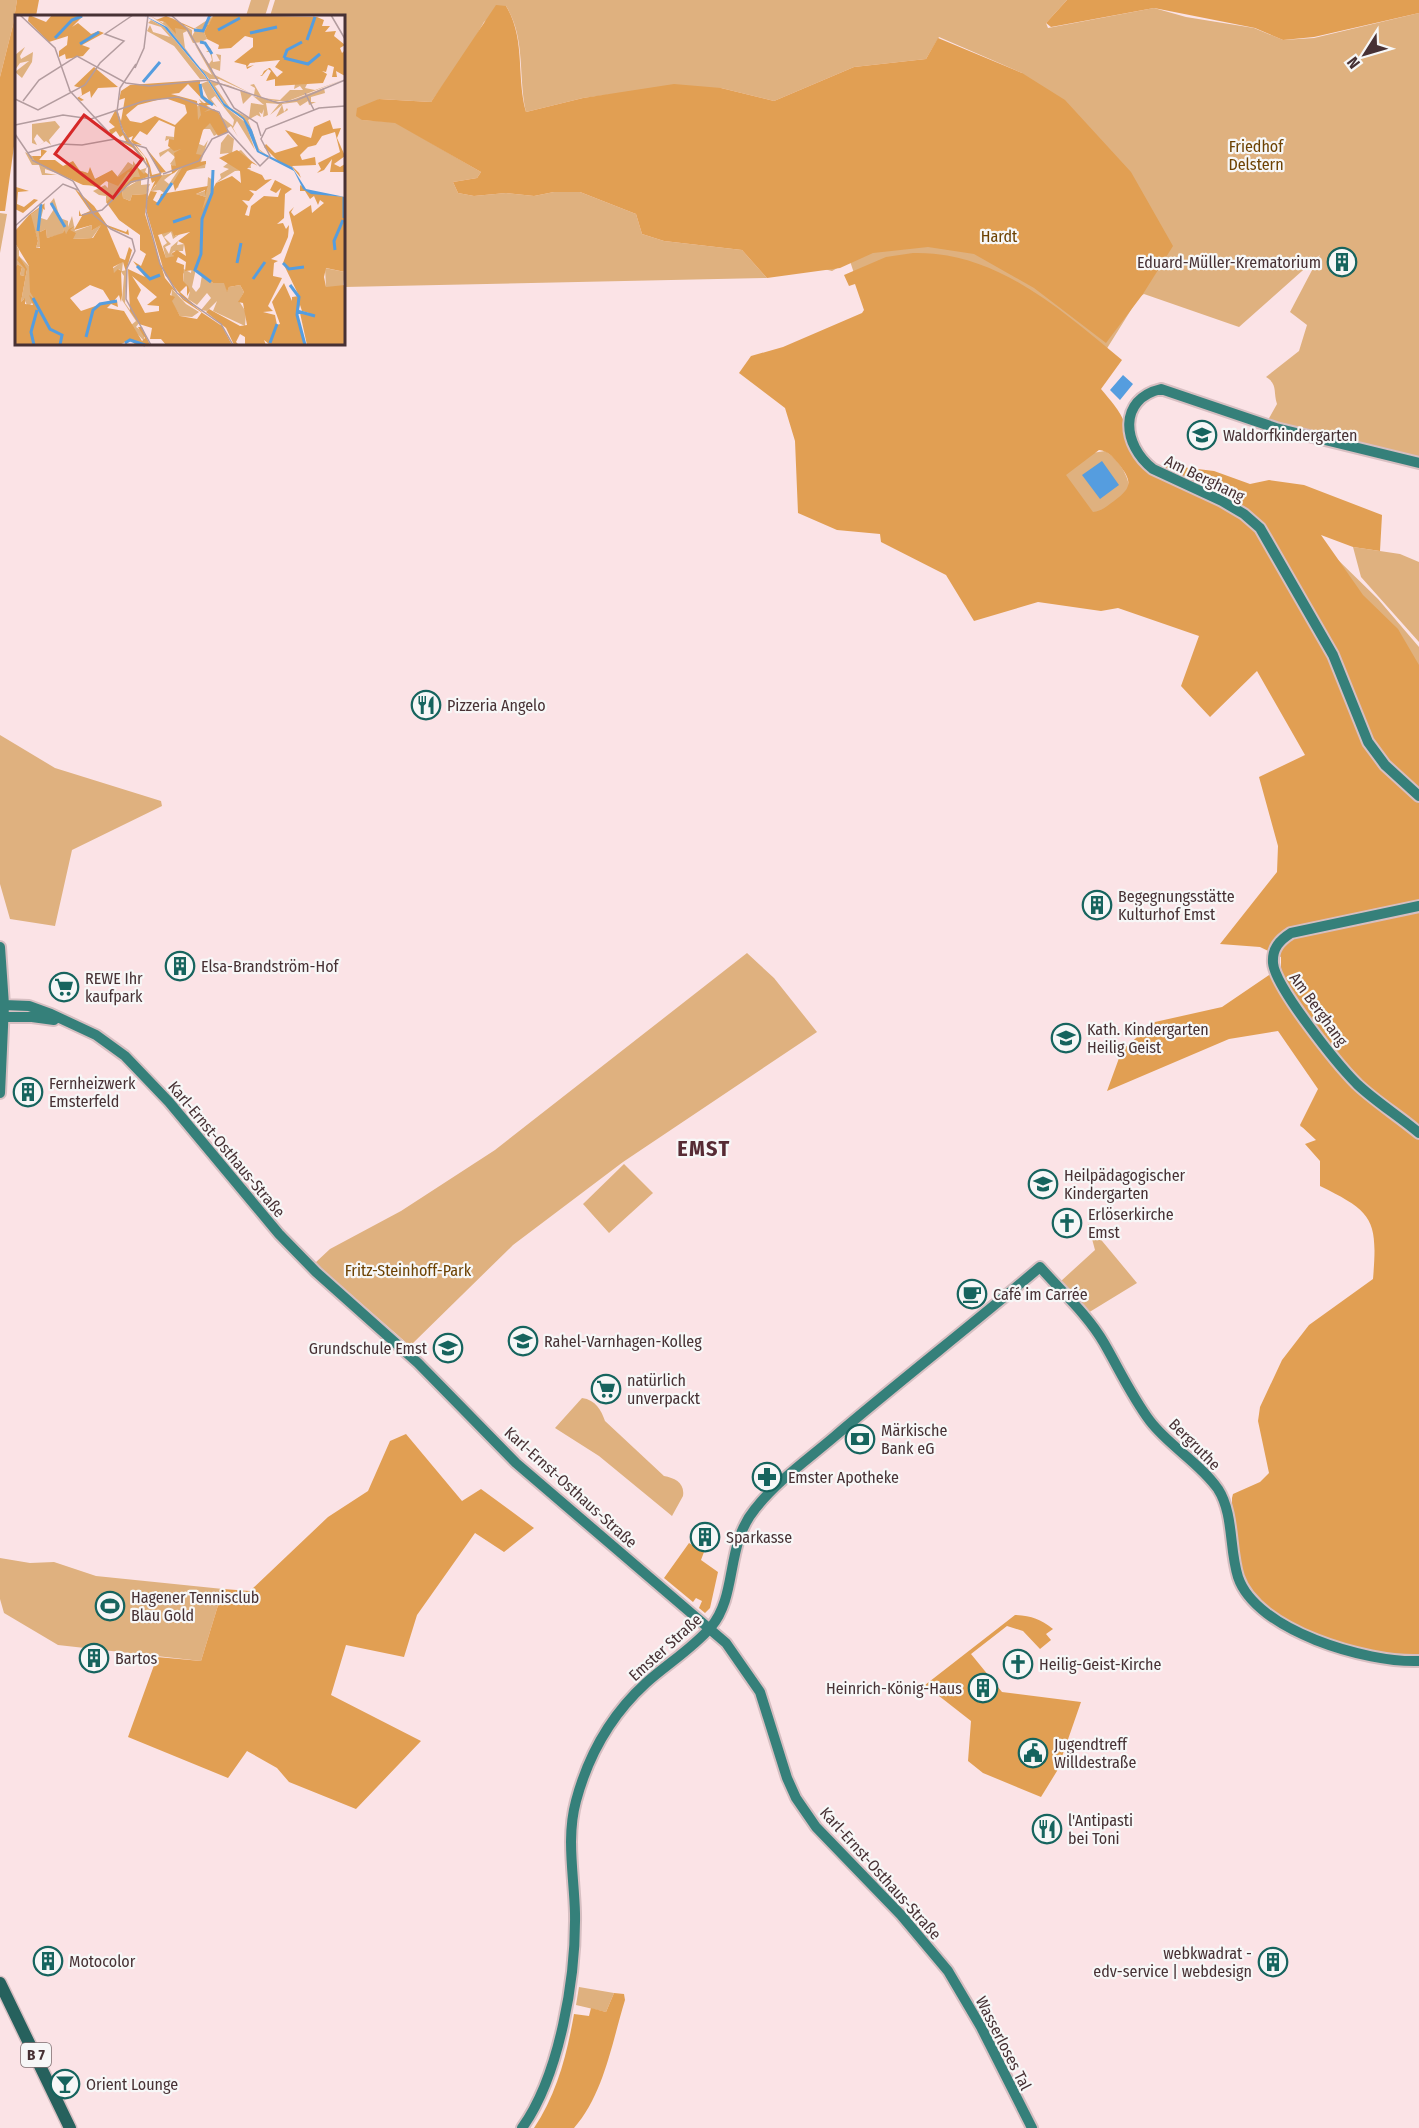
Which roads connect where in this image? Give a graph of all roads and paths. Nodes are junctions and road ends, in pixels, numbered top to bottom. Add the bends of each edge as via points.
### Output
1 (1419, 463) edge
2 (1419, 796) edge
3 (1419, 906) edge
4 (0, 947) edge
5 (4, 1005) junction
6 (4, 1017) junction
7 (63, 1021) junction
8 (0, 1093) edge
9 (1419, 1133) edge
10 (1040, 1267) joint
11 (710, 1628) junction
12 (1419, 1661) edge
13 (948, 1971) joint
14 (0, 1983) edge
15 (70, 2128) edge
16 (522, 2128) edge
17 (1032, 2128) edge

1 - 2 street, Am Berghang via 1275,429 1161,388 1146,395 1129,423 1130,439 1142,460 1153,469 1244,514 1260,528 1333,655 1368,742 1385,765
3 - 9 street, Am Berghang via 1291,933 1276,946 1273,962 1281,983 1357,1084
4 - 5 street
5 - 6 street
5 - 7 street, Karl-Ernst-Osthaus-Straße via 29,1006
6 - 7 street, Karl-Ernst-Osthaus-Straße
6 - 8 street
7 - 11 street, Karl-Ernst-Osthaus-Straße via 96,1035 133,1064 309,1265 418,1363 516,1463
10 - 11 street, Emster Straße via 760,1502 744,1522 722,1609
10 - 12 street, Bergruthe via 1103,1342 1151,1422 1217,1489 1227,1510 1243,1589 1259,1608 1313,1639 1358,1655
11 - 13 street, Karl-Ernst-Osthaus-Straße via 737,1656 760,1692 787,1778 811,1821 901,1915
11 - 16 street, Emster Straße via 628,1701 602,1736 586,1769 571,1830 575,1914 564,2015 543,2090
13 - 17 street, Wasserloses Tal
14 - 15 main road, B 7

